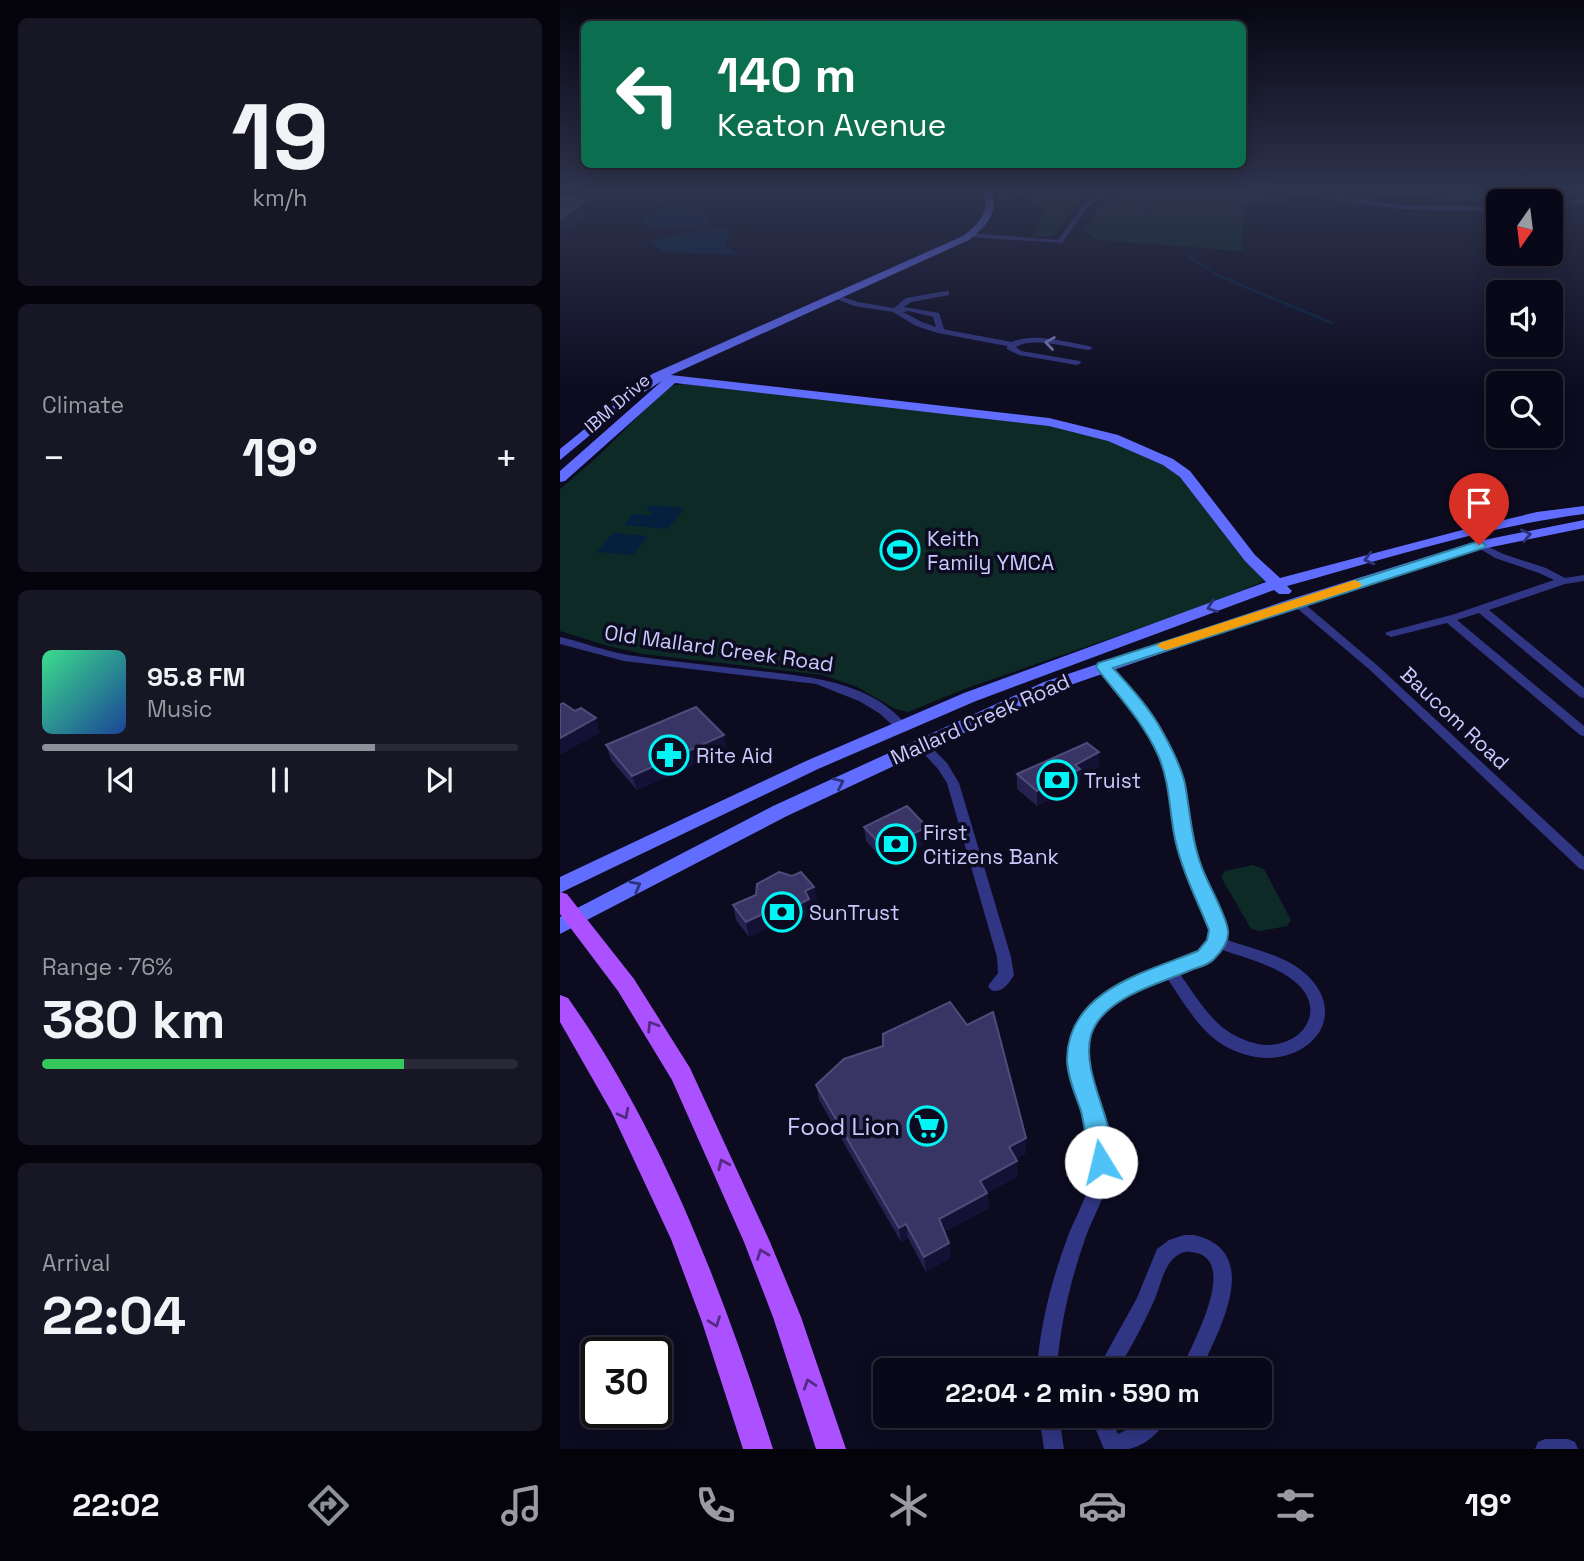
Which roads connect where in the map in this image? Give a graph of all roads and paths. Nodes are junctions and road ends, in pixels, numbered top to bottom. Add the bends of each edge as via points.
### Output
1 (922, 259) edge
2 (948, 295) dead end
3 (829, 298) junction
4 (897, 308) junction
5 (941, 331) junction
6 (1013, 345) junction
7 (1089, 348) dead end
8 (698, 357) junction
9 (1077, 363) dead end
10 (656, 377) junction
11 (671, 380) junction
12 (560, 456) edge
13 (560, 478) edge
14 (1584, 510) edge
15 (1584, 524) edge
16 (1479, 545) junction
17 (1584, 578) edge
18 (1563, 581) junction
19 (1276, 584) junction
20 (1296, 602) junction
21 (1480, 608) junction
22 (1449, 618) junction
23 (1391, 634) dead end
24 (560, 640) edge
25 (1074, 657) junction
26 (1103, 667) junction
27 (1584, 694) edge
28 (902, 727) junction
29 (1584, 731) edge
30 (921, 744) junction
31 (1584, 865) edge
32 (560, 886) edge
33 (560, 899) edge
34 (568, 922) edge
35 (1216, 943) junction
36 (1170, 971) junction
37 (996, 986) dead end
38 (560, 1004) edge
39 (1048, 1358) edge
40 (1114, 1358) edge
41 (1196, 1358) edge
42 (1051, 1428) edge
43 (1103, 1428) edge
44 (1146, 1428) edge
45 (1108, 1448) edge
46 (758, 1449) edge
47 (831, 1449) edge
48 (1054, 1449) edge
49 (1545, 1449) edge
50 (1568, 1449) edge

1 - 3 street, IBM Drive
2 - 4 street
3 - 4 street via 867,313
3 - 8 street, IBM Drive
4 - 5 street via 919,324
4 - 5 street via 936,315
5 - 6 street
7 -> 6 street via 1032,340
6 - 9 street via 1012,350 1019,354
8 - 10 street, IBM Drive
8 - 11 street, IBM Drive
10 - 11 street
10 - 12 street, IBM Drive
11 - 13 street, IBM Drive
11 - 19 street via 1049,422 1113,438 1185,474
14 -> 19 street, Mallard Creek Road via 1466,533
16 -> 15 street, Mallard Creek Road
16 - 18 street
16 - 20 street, Mallard Creek Road
17 - 18 street
18 - 21 street
19 - 20 street
19 -> 25 street, Mallard Creek Road
20 - 26 street, Mallard Creek Road
20 - 31 street, Baucom Road via 1374,668
21 - 22 street
21 - 27 street
22 - 23 street
22 - 29 street
24 - 28 street, Old Mallard Creek Road via 624,658 829,684 870,701
25 - 28 street, Mallard Creek Road
25 - 30 street via 1068,668 933,727
26 - 30 street, Mallard Creek Road
26 - 35 street via 1134,701 1167,757 1191,865 1219,924
28 - 32 street, Mallard Creek Road
34 -> 30 street, Mallard Creek Road via 780,811
30 - 37 street via 953,783 1004,957 1006,975
33 - 34 main road
47 -> 34 main road via 787,1317 682,1075 626,985
35 - 36 street via 1205,956
35 - 36 street via 1287,969 1307,984 1319,1012 1307,1038 1279,1051 1241,1047 1210,1026
36 - 39 street via 1106,1000 1081,1035 1078,1061 1101,1162 1095,1197 1062,1278
38 -> 46 main road via 585,1041 657,1177 689,1250
40 - 41 street via 1164,1254 1191,1243 1214,1253 1224,1276 1212,1323
42 - 48 street
43 - 45 street
44 - 45 street
49 - 50 street

